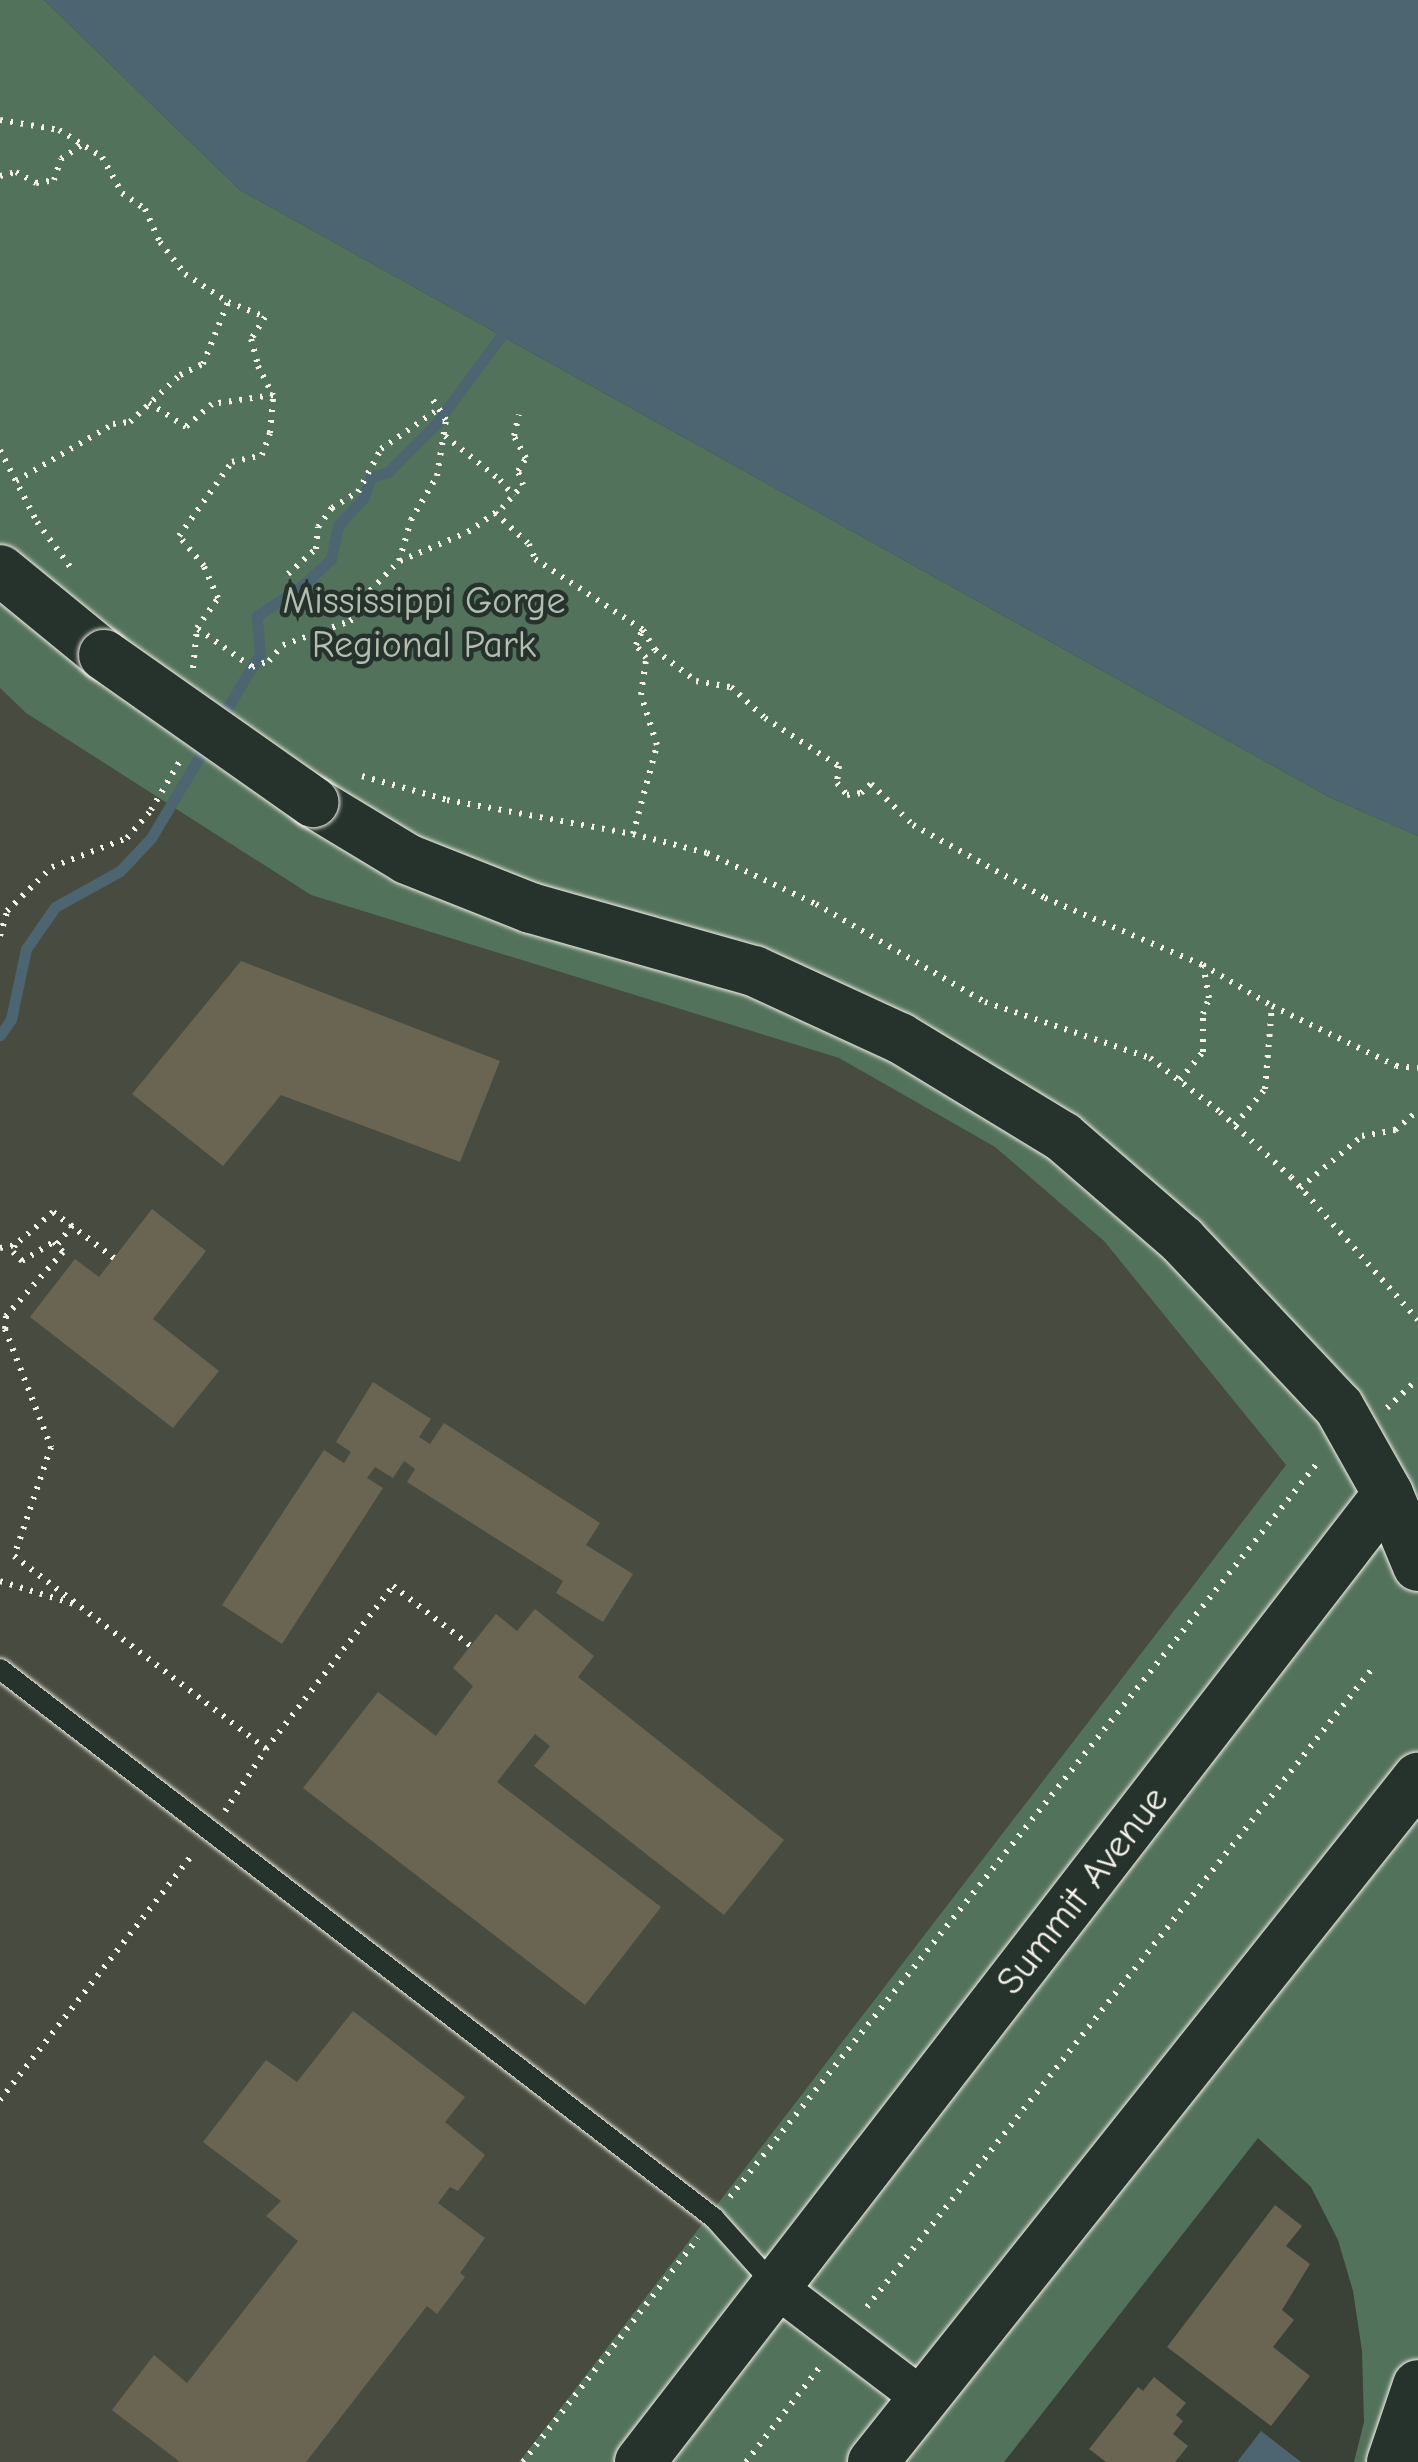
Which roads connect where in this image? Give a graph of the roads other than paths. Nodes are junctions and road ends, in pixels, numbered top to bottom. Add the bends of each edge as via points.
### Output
1 (0, 570) edge
2 (1388, 1494) junction
3 (1418, 1566) edge
4 (0, 1669) edge
5 (1418, 1778) edge
6 (777, 2288) junction
7 (1418, 2385) edge
8 (922, 2398) junction
9 (640, 2462) edge
10 (873, 2462) edge
11 (1392, 2462) edge

1 - 2 street, bridge via 104,655 313,802 407,859 531,908 754,971 900,1038 1063,1138 1250,1310 1352,1428
2 - 3 street
2 - 6 street, Summit Avenue
4 - 6 lane via 714,2218
5 - 8 street
6 - 8 street
6 - 9 street, Summit Avenue
7 - 11 street
8 - 10 street

